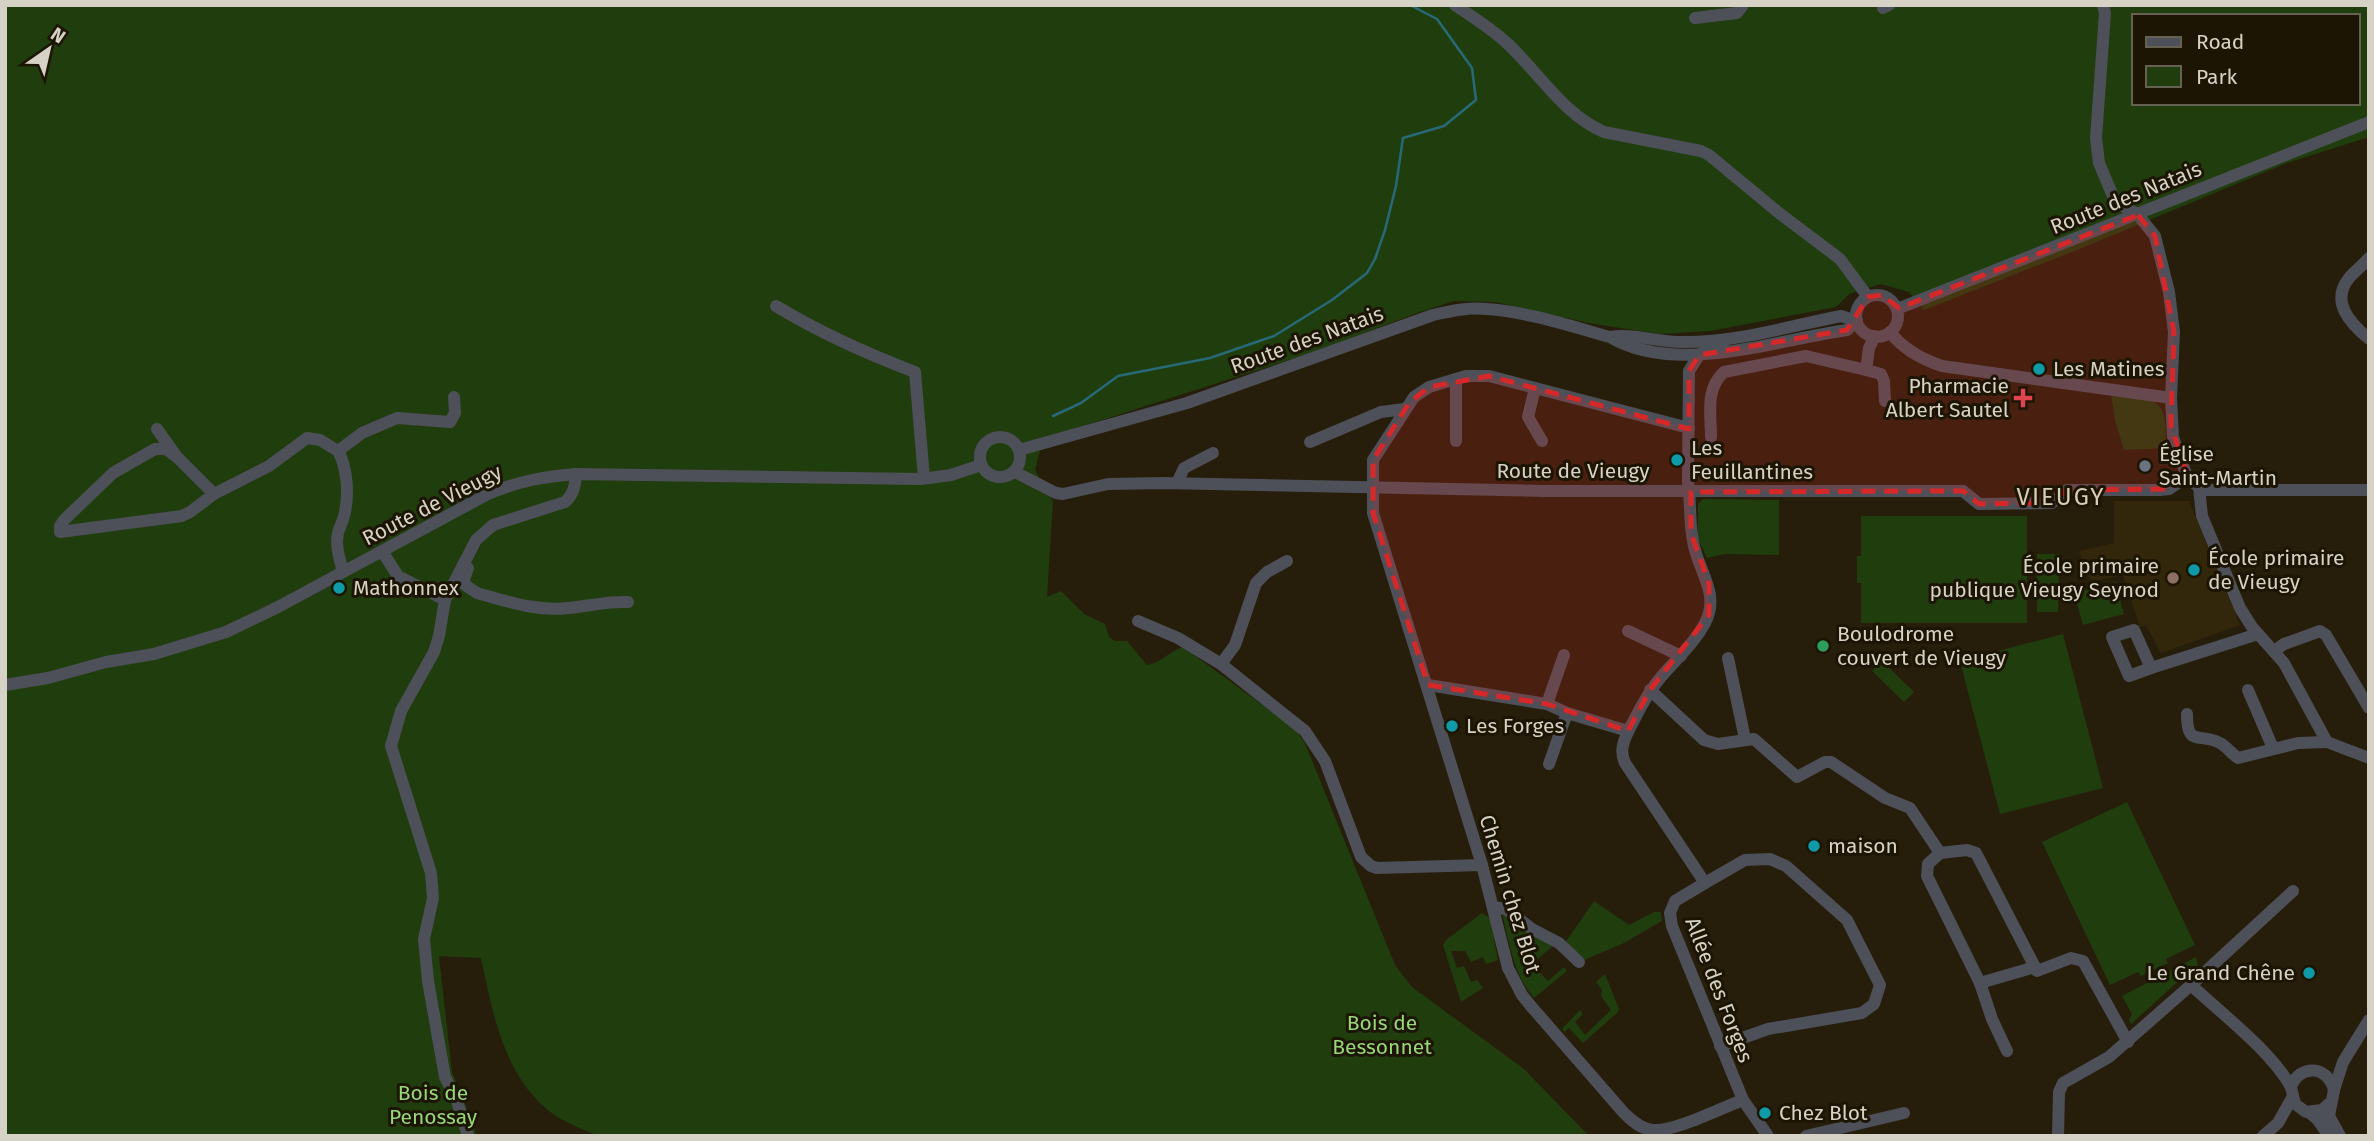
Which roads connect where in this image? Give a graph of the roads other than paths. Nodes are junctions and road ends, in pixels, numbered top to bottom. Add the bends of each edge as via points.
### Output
1 (1455, 5) edge
2 (1743, 5) edge
3 (2102, 5) edge
4 (1695, 18) dead end
5 (2369, 122) edge
6 (2138, 215) junction
7 (2369, 258) edge
8 (1868, 297) junction
9 (776, 306) dead end
10 (1897, 309) junction
11 (1857, 321) junction
12 (1890, 332) junction
13 (1875, 336) junction
14 (1610, 337) junction
15 (1727, 339) junction
16 (2369, 339) edge
17 (1652, 351) junction
18 (1699, 355) junction
19 (1866, 370) junction
20 (1689, 378) junction
21 (1456, 379) junction
22 (1535, 388) junction
23 (454, 397) dead end
24 (2171, 398) junction
25 (1885, 401) dead end
26 (1405, 408) junction
27 (1689, 428) junction
28 (157, 429) dead end
29 (1711, 437) dead end
30 (1456, 441) dead end
31 (1542, 441) dead end
32 (1310, 442) dead end
33 (338, 450) junction
34 (1019, 450) junction
35 (1213, 453) dead end
36 (177, 457) junction
37 (981, 464) junction
38 (1015, 472) junction
39 (576, 474) junction
40 (2188, 476) junction
41 (924, 478) junction
42 (1177, 483) junction
43 (2199, 486) junction
44 (1372, 489) junction
45 (2369, 489) edge
46 (1690, 491) junction
47 (214, 494) junction
48 (484, 532) junction
49 (382, 551) junction
50 (1287, 561) dead end
51 (343, 572) junction
52 (445, 600) junction
53 (628, 602) dead end
54 (1138, 621) dead end
55 (1628, 631) dead end
56 (2258, 634) junction
57 (2274, 652) junction
58 (1564, 655) dead end
59 (1681, 656) junction
60 (1728, 657) dead end
61 (1221, 664) junction
62 (2151, 668) dead end
63 (5, 685) edge
64 (1428, 685) junction
65 (2364, 686) edge
66 (1650, 690) junction
67 (2248, 690) dead end
68 (1547, 704) junction
69 (2369, 708) edge
70 (1567, 713) junction
71 (2187, 714) dead end
72 (1628, 731) junction
73 (1745, 739) junction
74 (2327, 742) junction
75 (2273, 748) junction
76 (2369, 758) edge
77 (1549, 764) dead end
78 (1940, 853) junction
79 (1482, 865) junction
80 (1705, 883) junction
81 (2293, 891) dead end
82 (1493, 907) junction
83 (1579, 962) dead end
84 (2035, 967) junction
85 (1980, 983) junction
86 (2191, 985) junction
87 (2369, 1020) edge
88 (2127, 1042) junction
89 (1720, 1046) junction
90 (2259, 1048) junction
91 (2007, 1051) dead end
92 (2343, 1062) junction
93 (2321, 1072) junction
94 (2302, 1073) junction
95 (2291, 1093) junction
96 (2332, 1096) junction
97 (1743, 1100) junction
98 (2308, 1112) junction
99 (1904, 1113) dead end
100 (2278, 1123) junction
101 (468, 1136) edge
102 (1768, 1136) edge
103 (1806, 1136) edge
104 (2058, 1136) edge
105 (2263, 1136) edge
106 (2329, 1136) edge
107 (2340, 1136) edge

1 - 8 street via 1508,44 1592,127 1709,155 1840,259
2 - 4 street via 1737,13
3 - 6 street via 2099,163 2115,201
5 - 6 street, Route des Natais
6 - 10 street, Route des Natais
6 - 24 street via 2155,236 2169,292 2174,332
7 - 16 street via 2347,280 2341,297 2349,322
8 - 10 street via 1888,298
8 - 11 street via 1858,307
9 - 41 street via 861,352 915,372
10 - 12 street via 1897,322
11 - 13 street
11 - 15 street, Route des Natais via 1841,316
11 - 18 street, Route des Natais via 1847,330
12 - 13 street
12 - 24 street via 1917,356 1942,366
13 - 19 street
14 - 15 street, Route des Natais via 1685,342
14 - 17 street, Route des Natais
14 - 34 street, Route des Natais via 1524,315 1460,309 1187,403
15 - 18 street
17 - 18 street, Route des Natais
17 - 20 street via 1678,362
18 - 20 street, Allée des Forges
19 - 25 street via 1881,374
19 - 29 street via 1806,356 1724,372 1710,393
20 - 27 street, Allée des Forges
21 - 22 street via 1489,376
21 - 26 street via 1423,390
21 - 30 street
22 - 27 street
22 - 31 street via 1528,417
23 - 33 street via 455,413 450,422 397,418 362,433
24 - 40 street via 2173,437
26 - 32 street via 1381,412
26 - 44 street, Chemin chez Blot via 1375,456
27 - 46 street, Allée des Forges
28 - 36 street
33 - 47 street via 307,438 269,466
33 - 51 street via 345,470 346,508 337,544
34 - 37 street via 1008,439 991,439 981,450
34 - 38 street
35 - 42 street via 1184,468
36 - 47 street
36 - 47 street via 161,448 113,473 64,520 60,532 182,516
37 - 38 street, Route de Vieugy via 995,478
37 - 41 street, Route de Vieugy via 951,475
38 - 42 street, Route de Vieugy via 1056,494 1108,484
39 - 41 street, Route de Vieugy
39 - 48 street via 572,496 565,502
39 - 49 street, Route de Vieugy via 516,482
40 - 43 street
40 - 46 street, Route de Vieugy via 2169,489 2067,490 2052,503 1979,504 1963,491
42 - 44 street, Route de Vieugy
43 - 45 street via 2206,490
43 - 56 street via 2202,516 2240,608
44 - 46 street, Route de Vieugy
44 - 64 street, Chemin chez Blot via 1377,531
46 - 59 street, Allée des Forges via 1693,546 1709,583 1710,605 1704,625
48 - 52 street
48 - 53 street via 464,579 477,593 529,607
49 - 51 street, Route de Vieugy
49 - 52 street via 398,576
50 - 61 street via 1256,583 1235,645
51 - 63 street, Route de Vieugy via 226,632 154,654
52 - 101 street via 434,652 401,711 391,746 430,873 433,898 424,939 428,981 445,1076
54 - 61 street
55 - 59 street
56 - 57 street
56 - 62 street
57 - 65 street via 2284,643 2320,631
57 - 74 street
58 - 68 street
59 - 66 street, Allée des Forges
60 - 73 street
61 - 79 street via 1305,731 1325,761 1361,857 1371,866
64 - 68 street
64 - 79 street, Chemin chez Blot
65 - 69 street
66 - 72 street, Allée des Forges
66 - 73 street via 1704,740 1718,744
67 - 75 street
68 - 70 street
70 - 72 street
70 - 77 street
71 - 75 street via 2191,736 2220,743 2238,758
72 - 80 street, Allée des Forges via 1622,748 1625,763
73 - 78 street via 1758,742 1794,776 1825,762 1835,764 1885,798 1910,808
74 - 75 street
74 - 76 street
78 - 84 street via 1976,853
78 - 85 street via 1928,864 1927,876
79 - 82 street, Chemin chez Blot
80 - 89 street, Allée des Forges via 1675,901 1670,919
80 - 89 street via 1745,860 1762,858 1786,866 1851,926 1880,985 1874,1004 1862,1013 1768,1029
81 - 86 street
82 - 83 street via 1506,909 1559,943
82 - 97 street, Chemin chez Blot via 1508,968 1522,995 1630,1119 1652,1130 1669,1128
84 - 85 street
84 - 88 street via 2037,971 2071,958 2083,961
85 - 91 street
86 - 88 street
86 - 90 street
87 - 92 street
88 - 104 street via 2063,1083
89 - 97 street, Allée des Forges
90 - 94 street
90 - 95 street via 2285,1076
92 - 93 street
92 - 96 street
93 - 94 street
93 - 96 street via 2330,1079
94 - 95 street
95 - 98 street via 2295,1104
95 - 100 street
96 - 98 street via 2322,1110
96 - 107 street via 2329,1116
97 - 102 street
98 - 100 street
98 - 106 street
99 - 103 street
100 - 105 street

